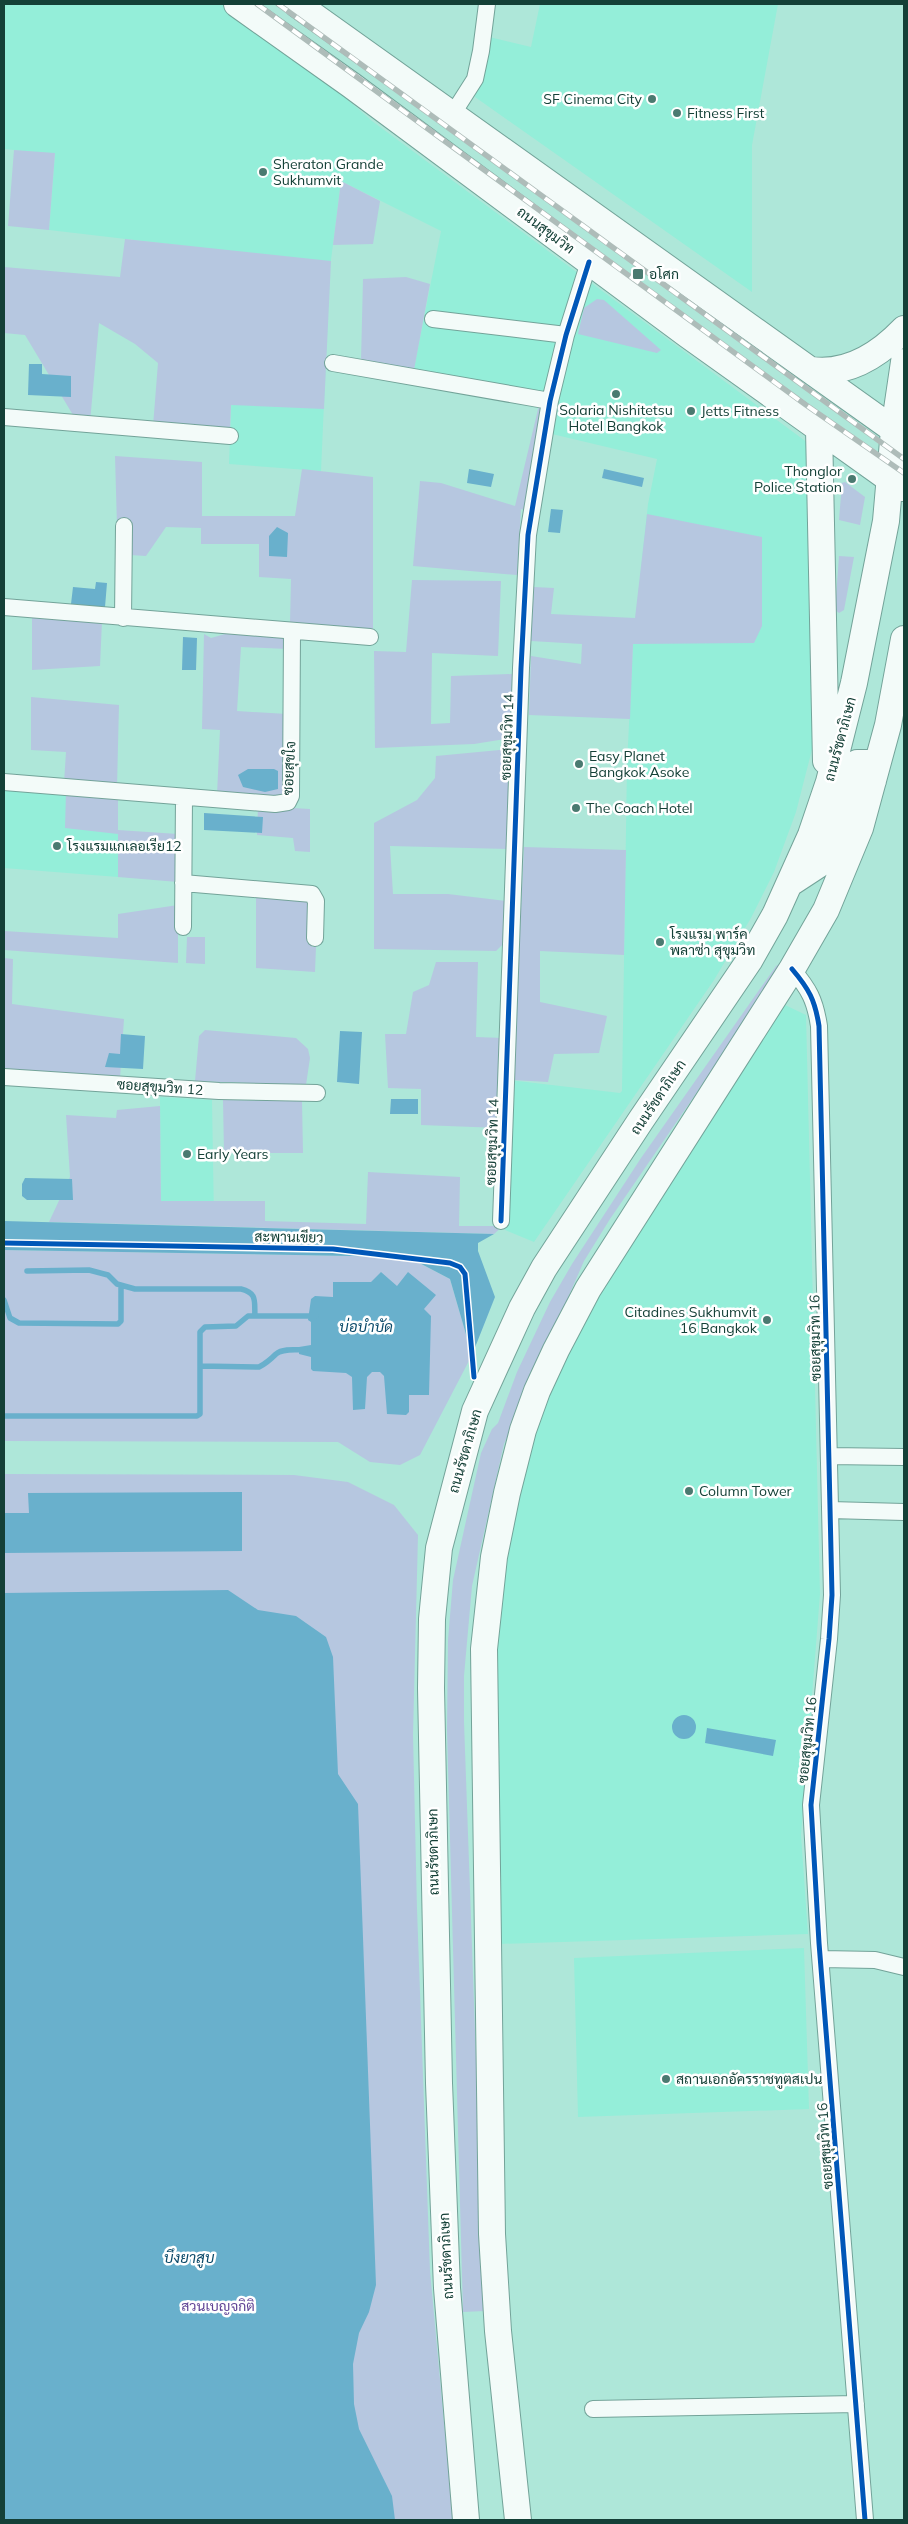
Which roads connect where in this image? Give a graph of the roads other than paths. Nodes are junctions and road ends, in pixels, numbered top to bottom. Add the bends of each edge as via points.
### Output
1 (237, 4) edge
2 (298, 4) edge
3 (487, 4) edge
4 (452, 115) junction
5 (589, 262) junction
6 (433, 319) dead end
7 (904, 329) edge
8 (566, 335) junction
9 (904, 362) edge
10 (333, 363) dead end
11 (811, 370) junction
12 (550, 401) junction
13 (4, 417) edge
14 (819, 429) junction
15 (899, 433) edge
16 (230, 436) dead end
17 (897, 485) edge
18 (124, 526) dead end
19 (4, 607) edge
20 (122, 618) junction
21 (292, 631) junction
22 (370, 637) dead end
23 (904, 639) edge
24 (873, 781) junction
25 (4, 782) edge
26 (829, 782) junction
27 (184, 797) junction
28 (183, 883) junction
29 (789, 884) junction
30 (183, 927) dead end
31 (315, 938) dead end
32 (792, 969) junction
33 (4, 1077) edge
34 (317, 1093) dead end
35 (501, 1221) dead end
36 (829, 1456) junction
37 (904, 1457) edge
38 (830, 1510) junction
39 (904, 1512) edge
40 (822, 1959) junction
41 (904, 1967) edge
42 (856, 2404) junction
43 (593, 2409) dead end
44 (466, 2520) edge
45 (518, 2520) edge
46 (865, 2520) edge

1 - 5 main road, ถนนสุขุมวิท
2 - 4 main road
3 - 4 street via 475,78
4 - 11 main road
5 - 8 street, ซอยสุขุมวิท 14
5 - 14 main road, ถนนสุขุมวิท
6 - 8 street
7 - 11 main road via 871,358 822,371
8 - 12 street, ซอยสุขุมวิท 14
9 - 15 main road, ถนนรัชดาภิเษก
10 - 12 street
11 - 15 main road
12 - 35 street, ซอยสุขุมวิท 14 via 528,535 525,580
13 - 16 street
14 - 17 main road, ถนนสุขุมวิท
14 - 26 main road via 824,751
15 - 17 main road, ถนนรัชดาภิเษก
17 - 26 main road, ถนนรัชดาภิเษก via 886,521 854,683
18 - 20 street
19 - 20 street
20 - 21 street
21 - 22 street
21 - 27 street, ซอยสุขใจ via 291,796 288,802 275,804
23 - 24 main road via 888,725
24 - 29 main road via 868,763 857,763 851,770 827,848 818,865
24 - 32 main road via 854,846 826,910
25 - 27 street, ซอยสุขใจ
26 - 29 main road, ถนนรัชดาภิเษก via 811,835
27 - 28 street
28 - 30 street
28 - 31 street via 312,894 316,901
29 - 44 main road, ถนนรัชดาภิเษก via 749,961 544,1268 522,1308 474,1411 439,1548 432,1619 431,1688 438,2083 447,2282
32 - 36 street, ซอยสุขุมวิท 16 via 808,988 816,1007 818,1026
32 - 45 main road via 565,1330 537,1391 524,1430 494,1558 484,1649 483,1702 492,2224 498,2331
33 - 34 street, ซอยสุขุมวิท 12 via 219,1091
36 - 37 street
36 - 38 street, ซอยสุขุมวิท 16
38 - 39 street
38 - 40 street, ซอยสุขุมวิท 16 via 832,1614 811,1805
40 - 41 street via 876,1960
40 - 42 street, ซอยสุขุมวิท 16
42 - 43 street
42 - 46 street, ซอยสุขุมวิท 16

